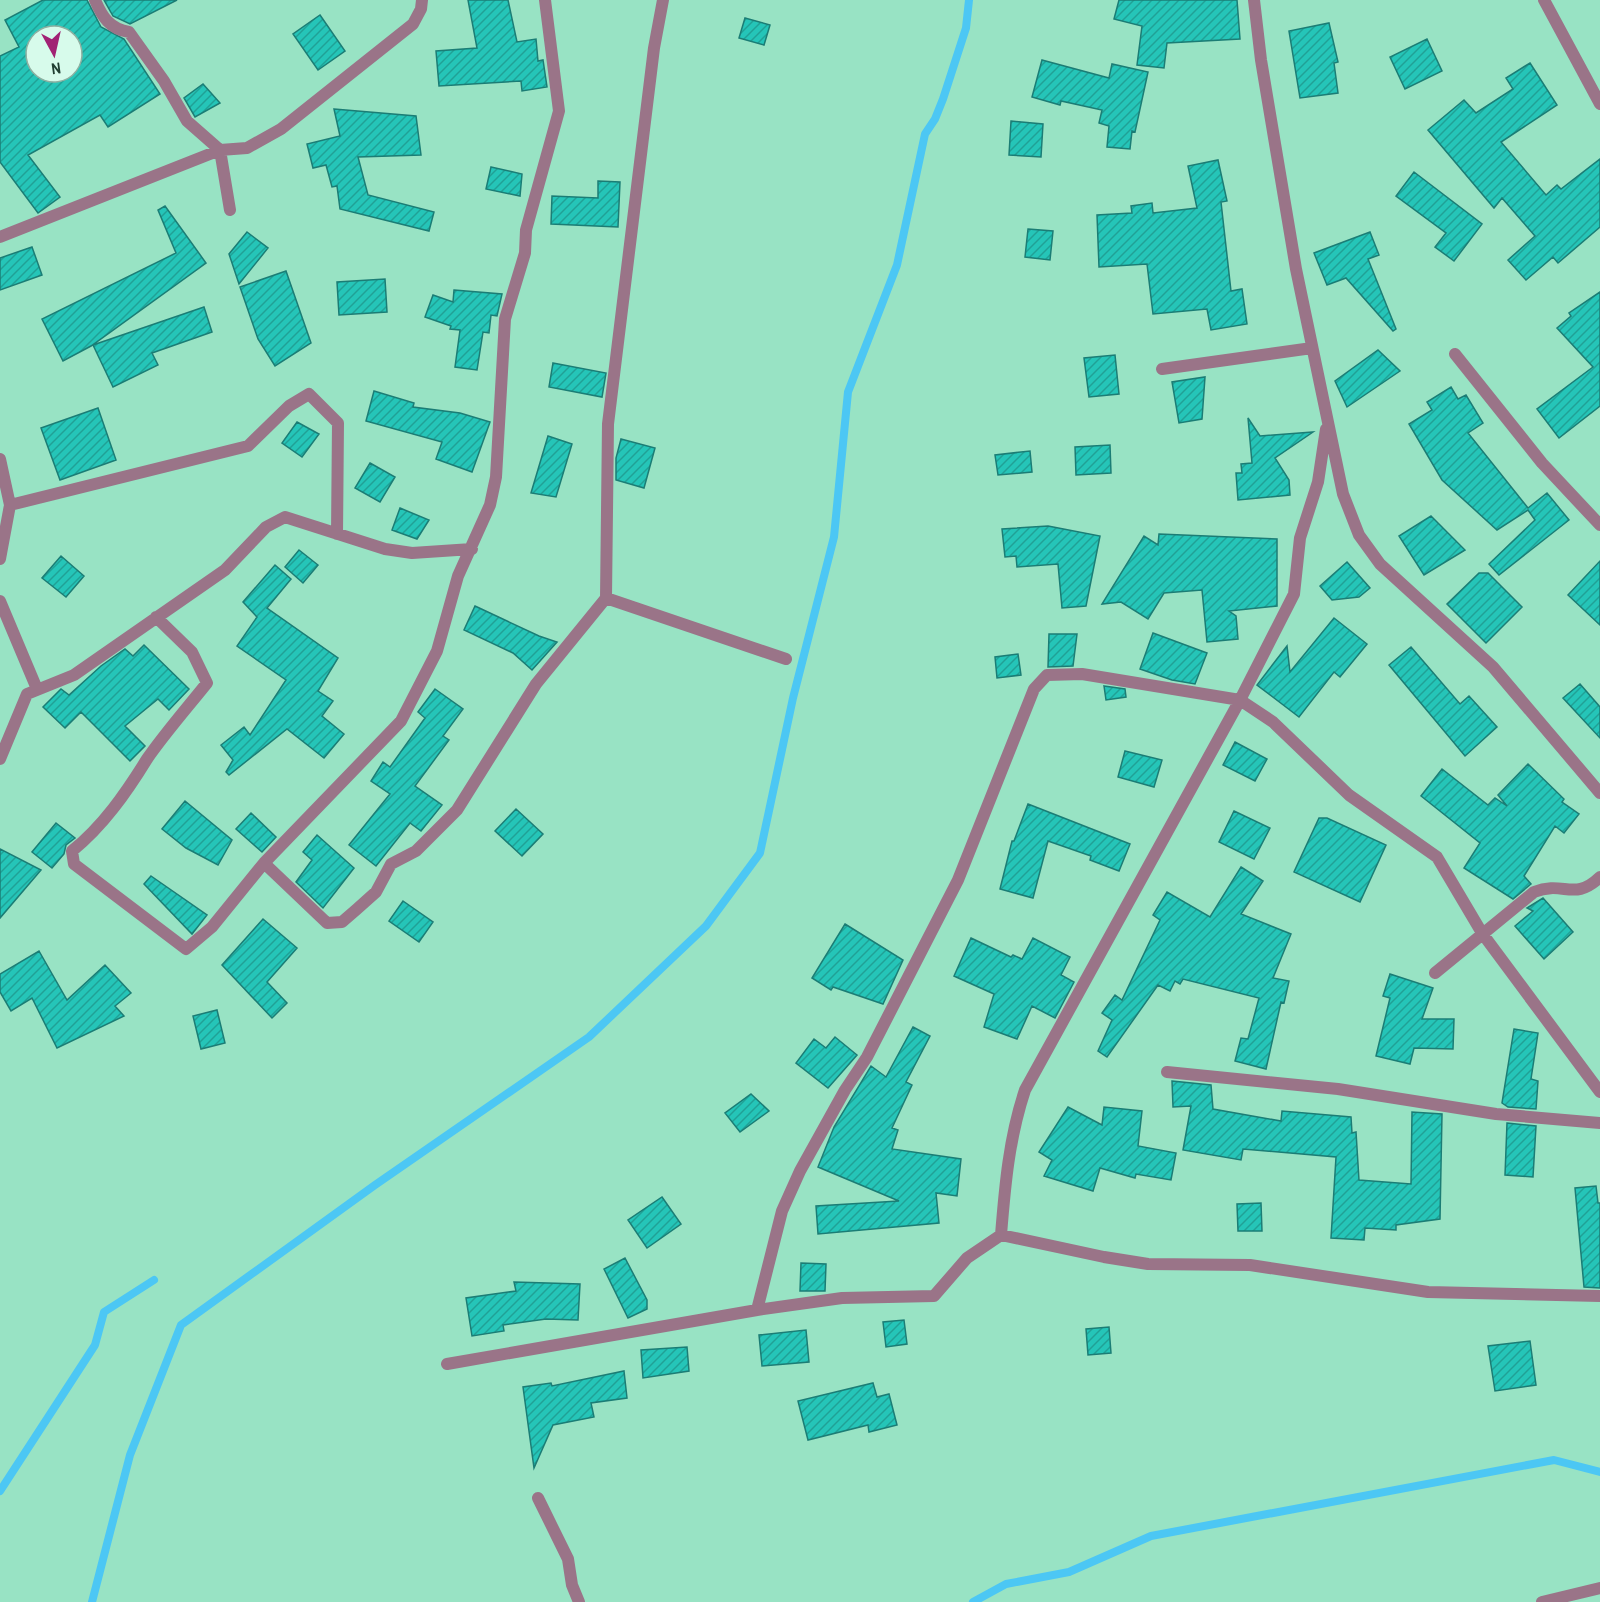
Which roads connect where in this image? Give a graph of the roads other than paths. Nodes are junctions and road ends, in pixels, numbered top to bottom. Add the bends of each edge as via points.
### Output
1 (95, 0) edge
2 (422, 0) edge
3 (545, 0) edge
4 (663, 0) edge
5 (1254, 0) edge
6 (1544, 0) edge
7 (1600, 104) edge
8 (220, 150) junction
9 (230, 210) dead end
10 (0, 237) edge
11 (1312, 348) junction
12 (1455, 354) dead end
13 (1162, 369) dead end
14 (1327, 420) junction
15 (0, 459) edge
16 (10, 505) junction
17 (1600, 525) edge
18 (337, 534) junction
19 (472, 549) junction
20 (0, 559) edge
21 (606, 598) junction
22 (0, 601) edge
23 (156, 617) junction
24 (786, 659) dead end
25 (37, 689) junction
26 (1240, 700) junction
27 (0, 759) edge
28 (1600, 793) edge
29 (264, 863) junction
30 (1600, 877) edge
31 (1482, 933) junction
32 (1436, 973) dead end
33 (1167, 1072) dead end
34 (1600, 1092) edge
35 (1600, 1124) edge
36 (1001, 1235) junction
37 (1600, 1296) edge
38 (757, 1310) junction
39 (447, 1364) dead end
40 (538, 1498) dead end
41 (1600, 1587) edge
42 (579, 1602) edge
43 (1542, 1602) edge

1 - 8 street via 101,15 117,30 129,32 187,121
2 - 8 street via 412,24 281,129 247,148
3 - 19 street via 559,111 505,319 496,477 490,505
4 - 21 street via 608,424
5 - 11 street via 1282,188
6 - 7 street
8 - 9 street
8 - 10 street
11 - 13 street
11 - 14 street
12 - 17 street via 1542,463
14 - 26 street via 1318,482 1300,538 1294,594
14 - 28 street via 1343,494 1359,535 1380,564 1493,667
15 - 16 street
16 - 18 street via 248,446 289,406 309,394 338,423
16 - 20 street
18 - 19 street via 412,553
18 - 23 street via 285,517 266,527 225,570
19 - 29 street via 458,576 437,651 401,721
21 - 24 street
21 - 29 street via 536,684 457,810 416,852 391,864 376,892 342,922 327,923
22 - 25 street
23 - 25 street via 74,675
23 - 29 street via 187,646 207,683 148,758 135,782 89,837 72,851 74,864 186,949 212,927
25 - 27 street via 27,694
26 - 31 street via 1273,722 1349,795 1437,857
26 - 36 street via 1025,1090 1006,1165
26 - 38 street via 1082,674 1047,675 1034,689 958,880 782,1211
30 - 31 street via 1587,889 1547,887 1534,892
31 - 32 street
31 - 34 street
33 - 35 street via 1338,1089 1496,1114
36 - 37 street via 1148,1264 1250,1265 1428,1292
36 - 38 street via 966,1258 934,1296 842,1298
38 - 39 street
40 - 42 street via 568,1559
41 - 43 street

